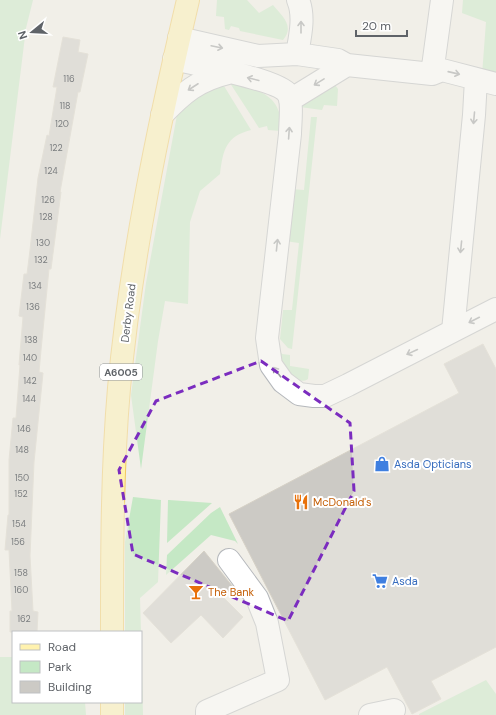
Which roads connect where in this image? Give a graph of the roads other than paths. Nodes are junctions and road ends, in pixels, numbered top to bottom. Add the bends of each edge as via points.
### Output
1 (188, 0) edge
2 (298, 0) edge
3 (442, 0) edge
4 (179, 38) junction
5 (288, 54) junction
6 (174, 59) junction
7 (347, 64) junction
8 (228, 73) junction
9 (432, 74) junction
10 (486, 81) edge
11 (284, 93) junction
12 (162, 115) junction
13 (496, 309) edge
14 (453, 331) junction
15 (229, 560) dead end
16 (112, 631) edge
17 (112, 703) edge
18 (394, 710) dead end
19 (112, 715) edge
20 (207, 715) edge
21 (370, 715) edge

1 - 4 main road, Derby Road / A6005
5 -> 2 lane via 301,29
3 - 9 lane
4 -> 5 lane via 258,56
4 - 6 main road, Derby Road / A6005
5 - 7 lane via 338,60
5 - 11 lane
6 - 8 lane
6 - 12 main road, Derby Road / A6005
7 - 9 lane
7 -> 11 lane
11 -> 8 lane via 263,81
8 -> 12 lane via 213,76 195,85
9 -> 10 lane via 442,70
10 -> 14 lane via 474,115
14 -> 11 lane via 325,396 299,394 283,382 271,365 267,338 290,127
12 - 16 main road, Derby Road / A6005 via 131,289 119,389 112,559
13 -> 14 lane
15 - 20 lane via 257,598 266,623 278,680 207,711
17 - 19 main road
18 - 21 lane

